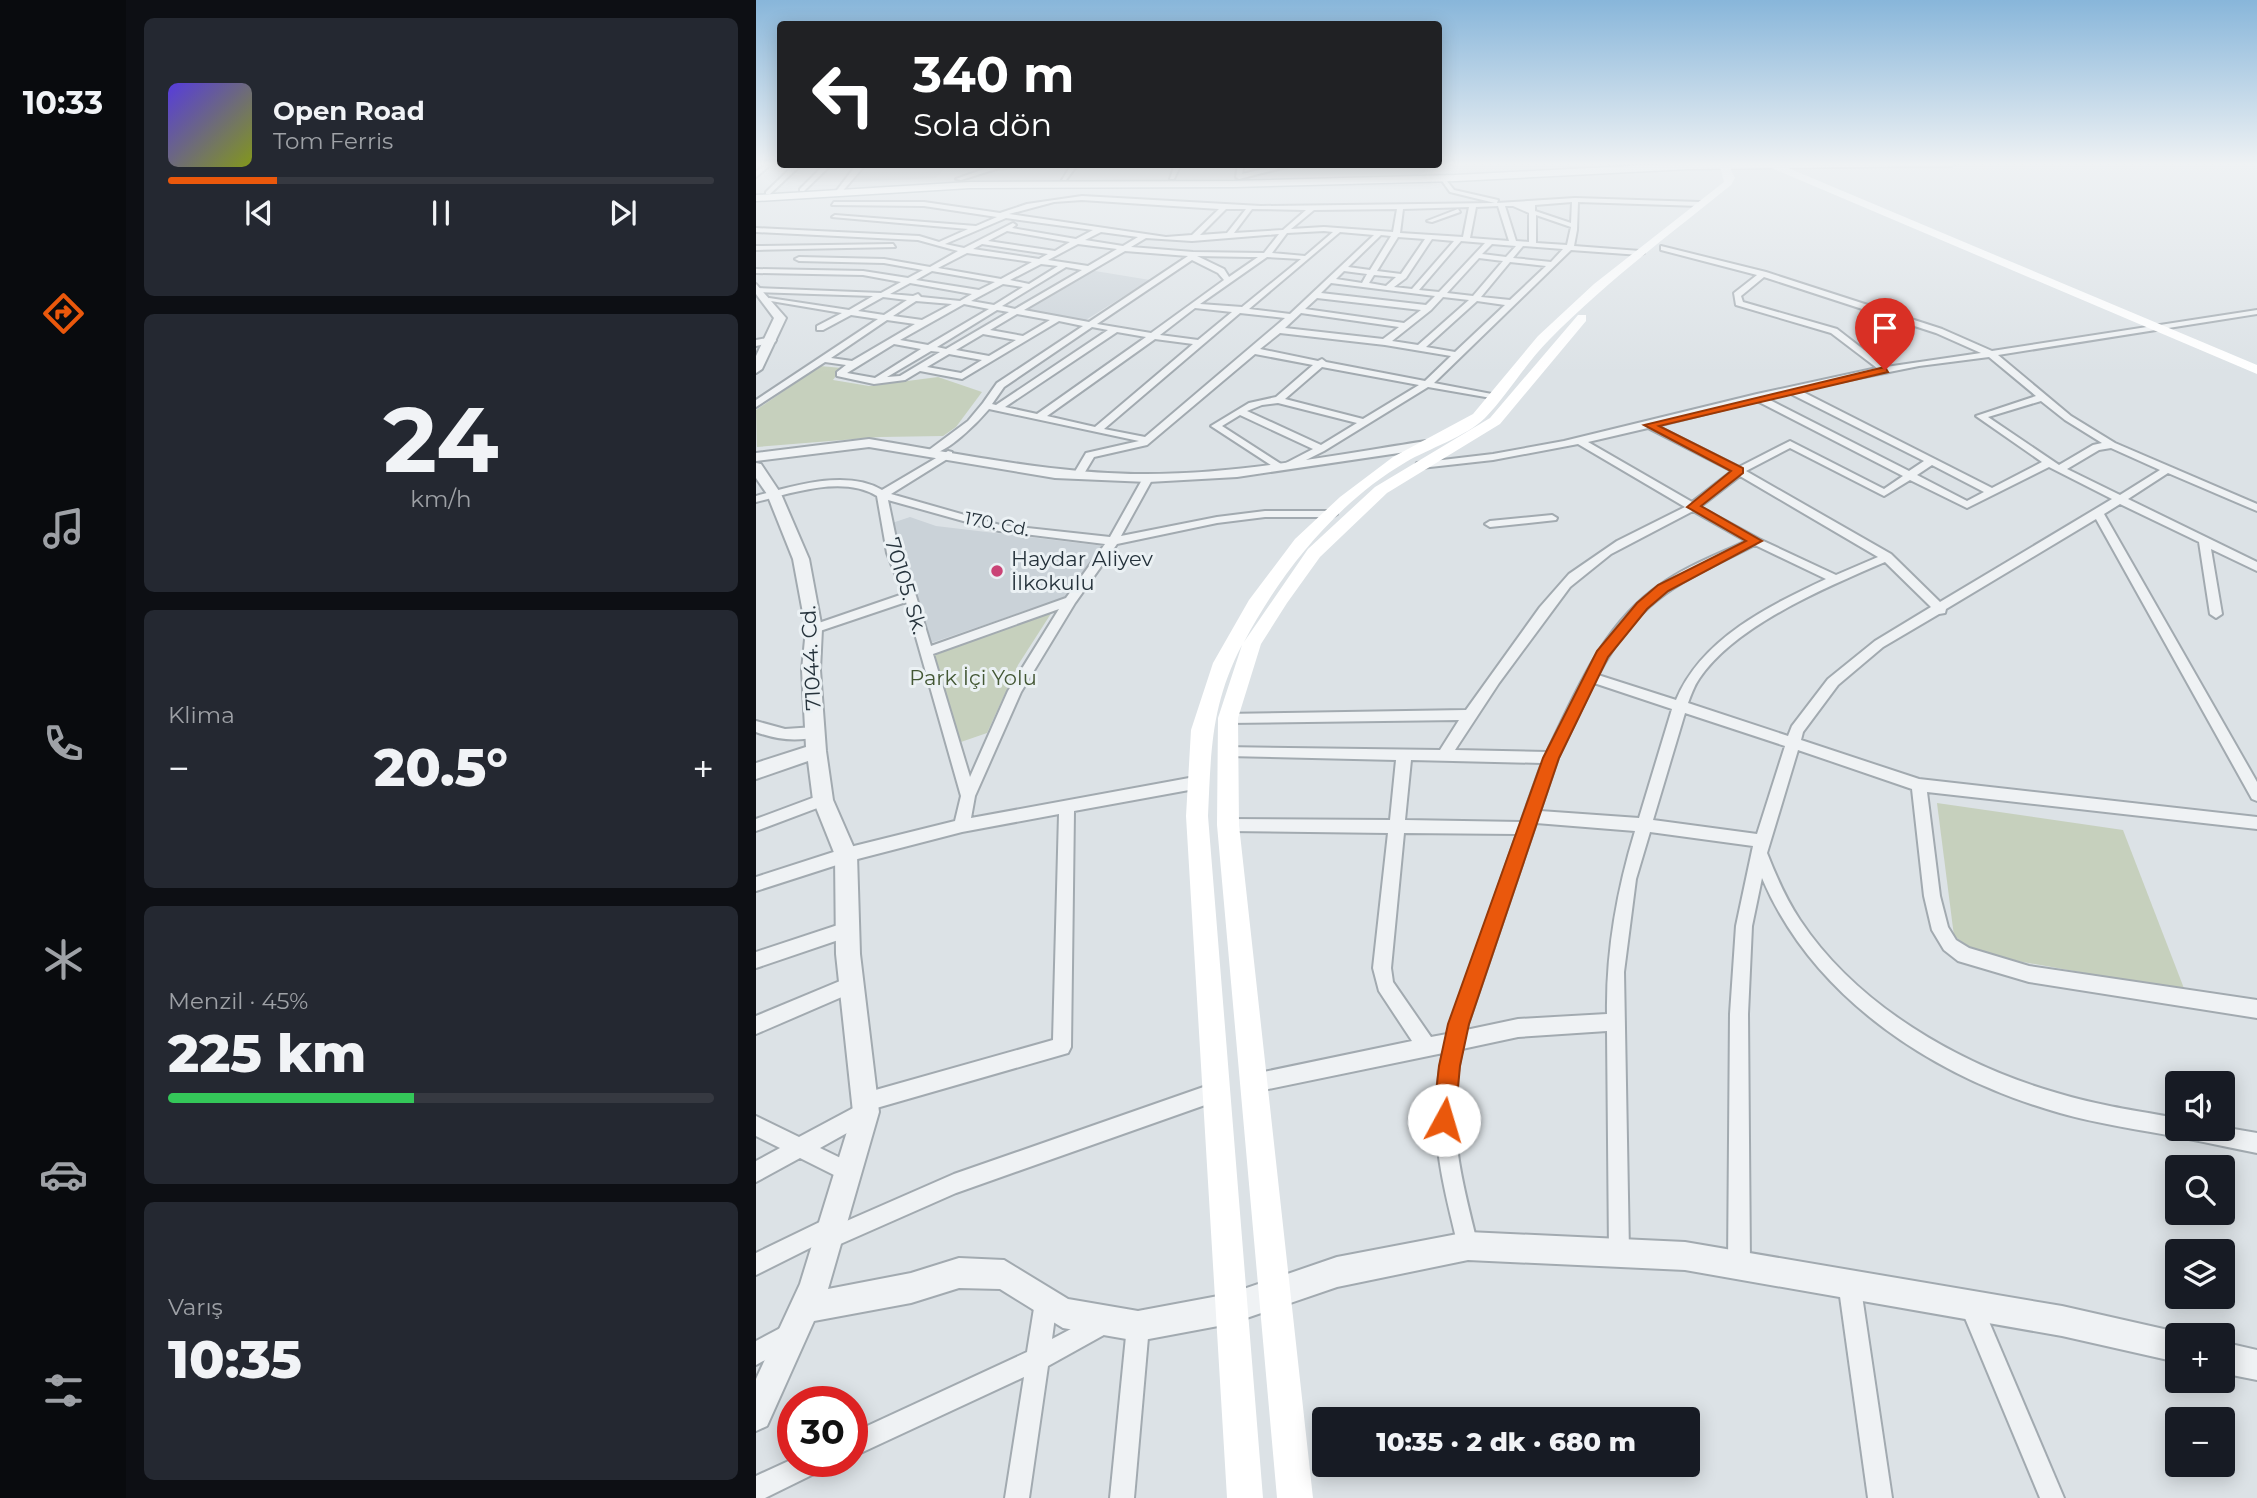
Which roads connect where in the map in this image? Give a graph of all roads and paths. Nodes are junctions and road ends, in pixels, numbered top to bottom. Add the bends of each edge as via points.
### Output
1 (816, 233) edge
2 (880, 233) edge
3 (968, 233) edge
4 (999, 233) edge
5 (1028, 233) edge
6 (1094, 233) edge
7 (1126, 233) edge
8 (1198, 233) edge
9 (1242, 233) edge
10 (1255, 233) edge
11 (1284, 233) edge
12 (1336, 233) edge
13 (1380, 233) joint
14 (1464, 233) edge
15 (1514, 233) edge
16 (1532, 233) edge
17 (1573, 233) edge
18 (1665, 233) edge
19 (1683, 233) edge
20 (1935, 233) edge
21 (1944, 233) edge
22 (839, 234) junction
23 (1396, 234) junction
24 (1226, 235) junction
25 (876, 236) junction
26 (1146, 236) junction
27 (1430, 237) junction
28 (957, 238) junction
29 (1192, 239) junction
30 (1462, 239) junction
31 (1491, 241) junction
32 (982, 242) junction
33 (1078, 242) junction
34 (1517, 243) junction
35 (943, 244) junction
36 (1532, 244) junction
37 (818, 247) junction
38 (1570, 247) junction
39 (756, 248) edge
40 (1664, 248) junction
41 (1123, 249) junction
42 (968, 250) junction
43 (1057, 253) junction
44 (1240, 253) junction
45 (1268, 253) junction
46 (1640, 253) junction
47 (1206, 254) junction
48 (991, 255) junction
49 (1194, 256) junction
50 (1476, 256) junction
51 (799, 258) junction
52 (1307, 258) junction
53 (1507, 259) junction
54 (980, 260) dead end
55 (1039, 262) junction
56 (1552, 264) junction
57 (1065, 265) junction
58 (970, 266) dead end
59 (932, 268) junction
60 (1087, 268) junction
61 (1343, 269) junction
62 (756, 271) edge
63 (779, 271) junction
64 (959, 272) junction
65 (1373, 272) junction
66 (1763, 274) junction
67 (1403, 276) junction
68 (1002, 281) junction
69 (1228, 281) junction
70 (907, 282) junction
71 (1330, 282) junction
72 (1364, 285) junction
73 (936, 286) junction
74 (1030, 286) junction
75 (1389, 288) junction
76 (757, 289) edge
77 (1415, 290) junction
78 (981, 293) junction
79 (1315, 295) junction
80 (1442, 295) junction
81 (883, 296) junction
82 (916, 297) junction
83 (1475, 299) junction
84 (769, 300) junction
85 (962, 303) junction
86 (1511, 303) junction
87 (1193, 305) junction
88 (994, 308) junction
89 (1428, 308) junction
90 (1242, 310) junction
91 (852, 311) junction
92 (1011, 312) junction
93 (2257, 312) edge
94 (1296, 314) junction
95 (886, 317) junction
96 (1059, 318) junction
97 (923, 323) junction
98 (1091, 324) junction
99 (1403, 325) junction
100 (2157, 325) junction
101 (820, 328) dead end
102 (1116, 329) junction
103 (1278, 330) junction
104 (980, 331) junction
105 (1153, 336) junction
106 (1024, 339) junction
107 (772, 340) junction
108 (892, 341) junction
109 (1385, 342) junction
110 (756, 343) edge
111 (1202, 343) junction
112 (929, 348) junction
113 (1420, 348) junction
114 (1008, 349) junction
115 (946, 351) junction
116 (1020, 351) dead end
117 (1255, 351) junction
118 (1031, 353) dead end
119 (1991, 354) junction
120 (1042, 355) junction
121 (1457, 355) junction
122 (822, 359) junction
123 (989, 359) junction
124 (1322, 362) junction
125 (2257, 362) edge
126 (853, 364) junction
127 (918, 368) junction
128 (756, 369) edge
129 (1885, 370) junction
130 (2257, 370) edge
131 (874, 381) junction
132 (1427, 384) junction
133 (1791, 390) junction
134 (1494, 397) junction
135 (1756, 397) junction
136 (2040, 398) junction
137 (1278, 400) junction
138 (756, 404) edge
139 (993, 407) junction
140 (1240, 411) junction
141 (1039, 417) junction
142 (1364, 422) junction
143 (1649, 425) junction
144 (1097, 430) junction
145 (1148, 440) junction
146 (1578, 440) junction
147 (2112, 445) junction
148 (1321, 449) junction
149 (941, 453) junction
150 (1423, 455) junction
151 (756, 457) edge
152 (1930, 462) junction
153 (2048, 463) junction
154 (1283, 466) junction
155 (756, 467) edge
156 (2059, 469) junction
157 (2168, 469) junction
158 (1739, 471) junction
159 (1078, 475) junction
160 (1909, 475) junction
161 (1148, 478) junction
162 (1991, 491) junction
163 (774, 494) junction
164 (882, 495) junction
165 (756, 499) edge
166 (2118, 501) junction
167 (1693, 507) junction
168 (2257, 508) edge
169 (2098, 513) junction
170 (1332, 514) junction
171 (1552, 518) dead end
172 (1490, 524) dead end
173 (1113, 541) junction
174 (1755, 541) junction
175 (2204, 542) junction
176 (1887, 558) junction
177 (2257, 568) edge
178 (1836, 579) junction
179 (909, 596) junction
180 (1070, 601) junction
181 (1941, 610) junction
182 (2216, 614) dead end
183 (814, 629) junction
184 (926, 652) junction
185 (1591, 677) junction
186 (1680, 706) junction
187 (1469, 715) junction
188 (1228, 718) junction
189 (756, 726) edge
190 (763, 736) edge
191 (816, 742) junction
192 (1791, 742) junction
193 (1227, 751) junction
194 (1404, 755) junction
195 (1444, 755) junction
196 (1551, 758) junction
197 (756, 771) edge
198 (1200, 782) junction
199 (1919, 785) junction
200 (2257, 795) edge
201 (968, 796) junction
202 (823, 800) junction
203 (1067, 806) junction
204 (1528, 822) junction
205 (2257, 822) edge
206 (756, 825) edge
207 (1228, 825) junction
208 (1643, 825) junction
209 (962, 826) junction
210 (1396, 827) junction
211 (1761, 847) junction
212 (846, 855) junction
213 (756, 884) edge
214 (849, 929) junction
215 (756, 960) edge
216 (852, 984) junction
217 (2257, 1009) edge
218 (1614, 1022) junction
219 (756, 1025) edge
220 (1455, 1040) junction
221 (1426, 1046) junction
222 (1254, 1083) junction
223 (1215, 1092) junction
224 (866, 1107) junction
225 (756, 1126) edge
226 (2165, 1126) edge
227 (2235, 1139) edge
228 (2257, 1143) edge
229 (800, 1147) junction
230 (756, 1172) edge
231 (848, 1172) junction
232 (831, 1232) junction
233 (1468, 1246) junction
234 (1619, 1252) junction
235 (756, 1264) edge
236 (1740, 1265) junction
237 (1849, 1282) junction
238 (1275, 1296) junction
239 (1046, 1302) junction
240 (1971, 1306) junction
241 (1230, 1309) junction
242 (1109, 1319) junction
243 (799, 1320) junction
244 (1138, 1326) junction
245 (2165, 1344) edge
246 (756, 1354) edge
247 (1036, 1360) junction
248 (2235, 1360) edge
249 (2257, 1364) edge
250 (756, 1415) edge
251 (868, 1438) edge
252 (782, 1477) edge
253 (756, 1489) edge
254 (1017, 1498) edge
255 (1122, 1498) edge
256 (1245, 1498) edge
257 (1295, 1498) edge
258 (1880, 1498) edge
259 (2052, 1498) edge

1 - 22 street
2 - 25 street
3 - 28 street
4 - 32 street
5 - 33 street
6 - 33 street
7 - 26 street
8 - 29 street
9 - 24 street
10 - 44 street
11 - 45 street
12 - 52 street
13 - 23 street
13 - 61 street
14 - 30 street
15 - 34 street
16 - 36 street
17 - 38 street
18 - 46 main road
19 - 40 main road
20 - 100 main road
21 - 100 main road
22 - 25 street
22 - 37 street
23 - 27 street
23 - 65 street
24 - 29 street
24 - 47 street
25 - 35 street
26 - 29 street
26 - 41 street
27 - 30 street
27 - 67 street
28 - 32 street
28 - 35 street
30 - 31 street
30 - 77 street
31 - 34 street
31 - 50 street
32 - 42 street
32 - 43 street
33 - 41 street
33 - 43 street
34 - 36 street
34 - 53 street
35 - 37 street
35 - 42 street
36 - 38 street
37 - 39 street
37 - 51 street
38 - 46 street
38 - 56 street
40 - 66 street
40 - 150 main road via 1577,323 1495,421
41 - 49 street
41 - 60 street
42 - 48 street
42 - 59 street
43 - 55 street
44 - 45 street
44 - 47 street
45 - 52 street
45 - 69 street
46 - 134 main road via 1542,339
47 - 49 street
48 - 54 street
48 - 55 street
49 - 69 street via 1221,271
49 - 98 street
50 - 53 street
50 - 80 street
51 - 59 street
51 - 63 street
52 - 90 street
53 - 56 street
53 - 83 street
55 - 57 street
55 - 68 street
56 - 86 street
57 - 60 street
57 - 74 street
58 - 64 street
59 - 64 street
59 - 70 street
60 - 92 street
61 - 65 street
61 - 71 street
62 - 63 street
63 - 70 street via 863,273
64 - 68 street
64 - 73 street
65 - 67 street
65 - 72 street
66 - 119 street via 1939,331
66 - 129 street via 1737,295 1739,303 1834,331
67 - 75 street
68 - 74 street
68 - 78 street
69 - 87 street
70 - 73 street
70 - 81 street
71 - 72 street
71 - 79 street
72 - 75 street
73 - 78 street
73 - 82 street
74 - 88 street
75 - 77 street
76 - 81 street
76 - 84 street
77 - 80 street
78 - 85 street
79 - 89 street
79 - 94 street
80 - 83 street
80 - 89 street
81 - 82 street
81 - 91 street
82 - 85 street
82 - 95 street
83 - 86 street
83 - 113 street
84 - 91 street
84 - 107 street via 780,318
85 - 88 street
85 - 97 street
86 - 121 street
87 - 90 street
87 - 105 street
88 - 92 street
88 - 112 street
89 - 99 street
90 - 94 street
90 - 111 street
91 - 95 street
91 - 101 street
92 - 96 street
92 - 104 street
93 - 100 street
94 - 99 street
94 - 103 street
95 - 97 street
95 - 122 street
96 - 98 street
96 - 106 street
97 - 108 street
98 - 102 street
98 - 120 street
99 - 109 street
100 - 119 street
100 - 125 main road
100 - 130 main road
102 - 105 street
102 - 139 street
103 - 109 street
103 - 117 street
104 - 106 street
104 - 115 street
105 - 111 street
105 - 141 street
106 - 114 street
107 - 110 street
107 - 128 street
108 - 112 street
108 - 126 street
109 - 113 street
111 - 144 street
112 - 115 street
112 - 131 street
113 - 121 street
114 - 116 street
114 - 123 street
115 - 123 street
115 - 127 street
117 - 124 street
117 - 145 street
118 - 120 street
119 - 129 street
119 - 136 street
120 - 139 street via 1000,385
121 - 132 street
122 - 126 street
122 - 138 street
123 - 127 street via 962,376
124 - 132 street
124 - 137 street
126 - 131 street via 840,374
127 - 131 street via 901,378
129 - 133 street
132 - 134 street
132 - 142 street
133 - 135 street
133 - 152 street
134 - 150 main road via 1478,417
135 - 143 street
135 - 160 street
136 - 147 street
136 - 153 street via 1981,416
137 - 140 street via 1247,404
137 - 142 street
139 - 141 street
139 - 149 street
140 - 148 street
140 - 154 street via 1216,426
141 - 144 street
142 - 148 street
143 - 146 street
143 - 158 street
144 - 145 street
145 - 159 street via 1090,456
146 - 150 street via 1477,460
146 - 167 street
147 - 156 street via 2096,447
147 - 157 street
148 - 154 street
149 - 151 street via 869,443
149 - 159 street
149 - 164 street
150 - 154 street
150 - 170 main road via 1398,460
150 - 188 main road via 1307,562 1252,644
152 - 160 street
152 - 162 street
153 - 156 street
153 - 162 street
154 - 161 street
155 - 163 street, 71044. Cd.
156 - 166 street
157 - 166 street
157 - 168 street
158 - 160 street via 1790,444 1884,493
158 - 167 street
158 - 176 street
159 - 161 street
160 - 162 street via 1967,505
161 - 173 street
163 - 164 street, 170. Cd. via 854,484 874,487
163 - 165 street, 170. Cd.
163 - 183 street, 71044. Cd. via 801,559
164 - 173 street, 170. Cd. via 999,528
164 - 179 street, 70105. Sk. via 893,553
166 - 169 street
166 - 175 street
167 - 174 street
167 - 187 street via 1616,546 1579,571 1551,601
169 - 181 street
169 - 200 street
170 - 173 street, 170. Cd. via 1265,514
170 - 198 main road via 1301,543 1255,604 1223,663 1201,730
171 - 172 street
173 - 180 street
174 - 178 street
174 - 185 street via 1663,588 1623,628
175 - 177 street
175 - 182 street
176 - 178 street
176 - 181 street
178 - 186 street via 1758,620 1738,636 1696,673
179 - 183 street
179 - 184 street, 70105. Sk.
180 - 184 street
180 - 201 street via 1016,691
181 - 192 street via 1879,644 1833,682
183 - 191 street, 71044. Cd. via 811,670
184 - 201 street, 70105. Sk.
185 - 186 street
185 - 196 street
186 - 192 street
186 - 208 street
187 - 188 street
187 - 195 street
188 - 193 main road
189 - 190 street
190 - 191 street via 801,736
191 - 197 street
191 - 202 street, 71044. Cd.
192 - 199 street
192 - 211 street
193 - 194 street
193 - 207 main road
194 - 195 street
194 - 210 street
195 - 196 street
196 - 204 street
198 - 203 street
198 - 223 main road via 1197,816
199 - 205 street
199 - 217 street via 1940,930 1964,955 2029,974
201 - 209 street
202 - 206 street
202 - 212 street, 71044. Cd.
203 - 209 street
203 - 224 street via 1062,1047
204 - 208 street
204 - 210 street
204 - 220 street
207 - 210 street
207 - 222 main road
208 - 211 street
208 - 218 street via 1628,879 1618,945
209 - 212 street
210 - 221 street via 1382,968 1385,985
211 - 226 street via 1779,901 1801,935 1856,993 1926,1044 2015,1089 2059,1104
211 - 236 street via 1744,926 1739,1014
212 - 213 street
212 - 214 street
214 - 215 street
214 - 216 street
216 - 219 street
216 - 224 street
218 - 220 street via 1518,1028
218 - 234 street
220 - 221 street
220 - 233 street via 1444,1120 1449,1169
221 - 222 street
222 - 238 main road
223 - 232 street
223 - 241 main road
224 - 229 street
224 - 231 street
225 - 229 street
227 - 228 street
229 - 230 street
229 - 231 street
231 - 232 street
232 - 235 street
232 - 243 street
233 - 234 street
233 - 238 street via 1337,1272
234 - 236 street
236 - 237 street
237 - 240 street
237 - 258 street
238 - 241 street
238 - 257 main road
239 - 242 street via 1063,1313
239 - 243 street via 1004,1275 959,1273
239 - 247 street
240 - 245 street
240 - 259 street
241 - 244 street
241 - 256 main road
242 - 244 street
242 - 247 street
243 - 246 street
243 - 250 street
244 - 255 street
247 - 251 street
247 - 254 street
248 - 249 street
252 - 253 street

